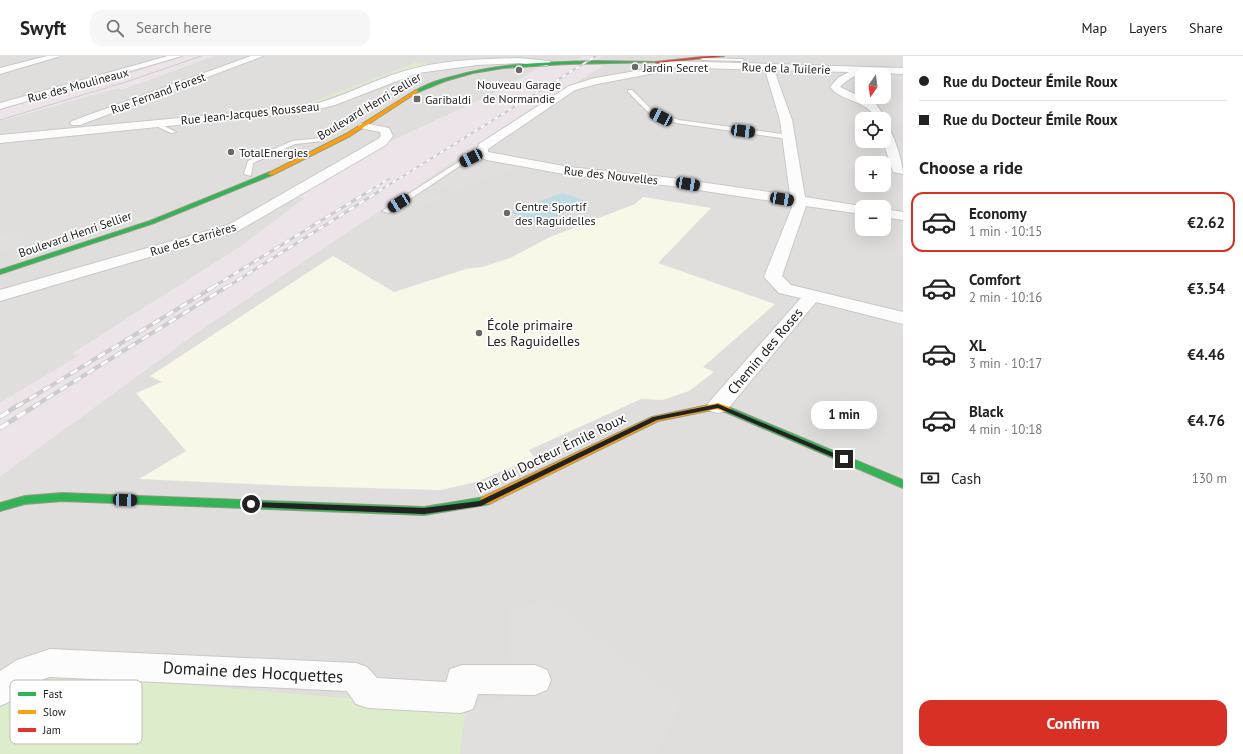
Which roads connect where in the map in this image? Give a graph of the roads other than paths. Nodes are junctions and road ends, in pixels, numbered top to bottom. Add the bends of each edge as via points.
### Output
1 (54, 56) edge
2 (178, 56) edge
3 (258, 56) edge
4 (722, 56) edge
5 (734, 56) edge
6 (699, 58) edge
7 (545, 59) edge
8 (873, 60) dead end
9 (664, 61) junction
10 (405, 63) dead end
11 (769, 68) junction
12 (862, 68) edge
13 (855, 70) edge
14 (0, 71) edge
15 (891, 71) edge
16 (903, 71) edge
17 (855, 72) edge
18 (375, 74) dead end
19 (630, 91) dead end
20 (316, 96) dead end
21 (855, 97) edge
22 (386, 100) dead end
23 (872, 104) edge
24 (0, 106) edge
25 (291, 110) junction
26 (879, 112) edge
27 (154, 123) junction
28 (364, 126) junction
29 (340, 129) dead end
30 (173, 132) dead end
31 (62, 133) junction
32 (789, 137) junction
33 (0, 139) edge
34 (891, 145) edge
35 (903, 146) edge
36 (891, 148) edge
37 (481, 153) junction
38 (903, 170) edge
39 (799, 201) junction
40 (160, 208) dead end
41 (855, 209) edge
42 (386, 211) dead end
43 (891, 214) edge
44 (903, 216) edge
45 (124, 221) dead end
46 (73, 238) dead end
47 (0, 272) edge
48 (0, 296) edge
49 (812, 296) junction
50 (903, 318) edge
51 (718, 406) junction
52 (903, 484) edge
53 (0, 507) edge
54 (12, 680) edge
55 (536, 680) dead end
56 (10, 682) edge
57 (0, 691) edge

1 - 14 street
2 - 24 street, Rue des Moulineaux
3 - 31 street, Rue Fernand Forest via 68,126
4 - 6 main road, Boulevard Henri Sellier
5 - 6 lane via 741,59 727,61
6 - 9 main road, Boulevard Henri Sellier
7 - 9 main road, Boulevard Henri Sellier via 612,58
7 - 9 main road, Boulevard Henri Sellier via 558,62
7 - 22 main road, Boulevard Henri Sellier via 482,65 444,73 404,88
7 - 25 street, Rue Jean-Jacques Rousseau via 526,56 503,57 442,65 404,74 332,103
7 - 28 main road, Boulevard Henri Sellier via 431,83
8 - 12 street
9 - 11 street, Rue de la Tuilerie
9 - 37 street via 655,70 572,88 483,147
10 - 18 street
11 - 13 street, Rue de la Tuilerie
11 - 32 street
15 - 16 street, Rue de la Tuilerie
17 - 21 street via 841,80 835,87
19 - 32 lane via 650,111 678,122
20 - 25 street via 294,104
23 - 26 street
25 - 27 street, Rue Jean-Jacques Rousseau
27 - 30 lane
27 - 31 street, Rue Jean-Jacques Rousseau
28 - 47 main road, Boulevard Henri Sellier via 278,170 189,207 106,238
28 - 48 street, Rue des Carrières via 385,130 387,136 382,142 238,225
29 - 40 main road, Boulevard Henri Sellier via 248,174
31 - 33 street, Rue Jean-Jacques Rousseau
32 - 39 street
34 - 35 street
36 - 38 street via 898,169
37 - 39 street, Rue des Nouvelles via 569,171 672,182
37 - 42 lane via 462,162
39 - 41 street, Rue des Nouvelles
39 - 49 street, Chemin des Roses via 799,207 772,277 785,289
43 - 44 street
45 - 46 main road, Boulevard Henri Sellier
49 - 50 street, Chemin des Roses
49 - 51 street, Chemin des Roses
51 - 52 main road
51 - 53 main road, Rue du Docteur Émile Roux via 655,419 481,503 424,511 62,497 25,500
54 - 55 street, Domaine des Hocquettes via 32,667 50,663 356,677 368,693 461,698 462,679
56 - 57 street, Domaine des Hocquettes

